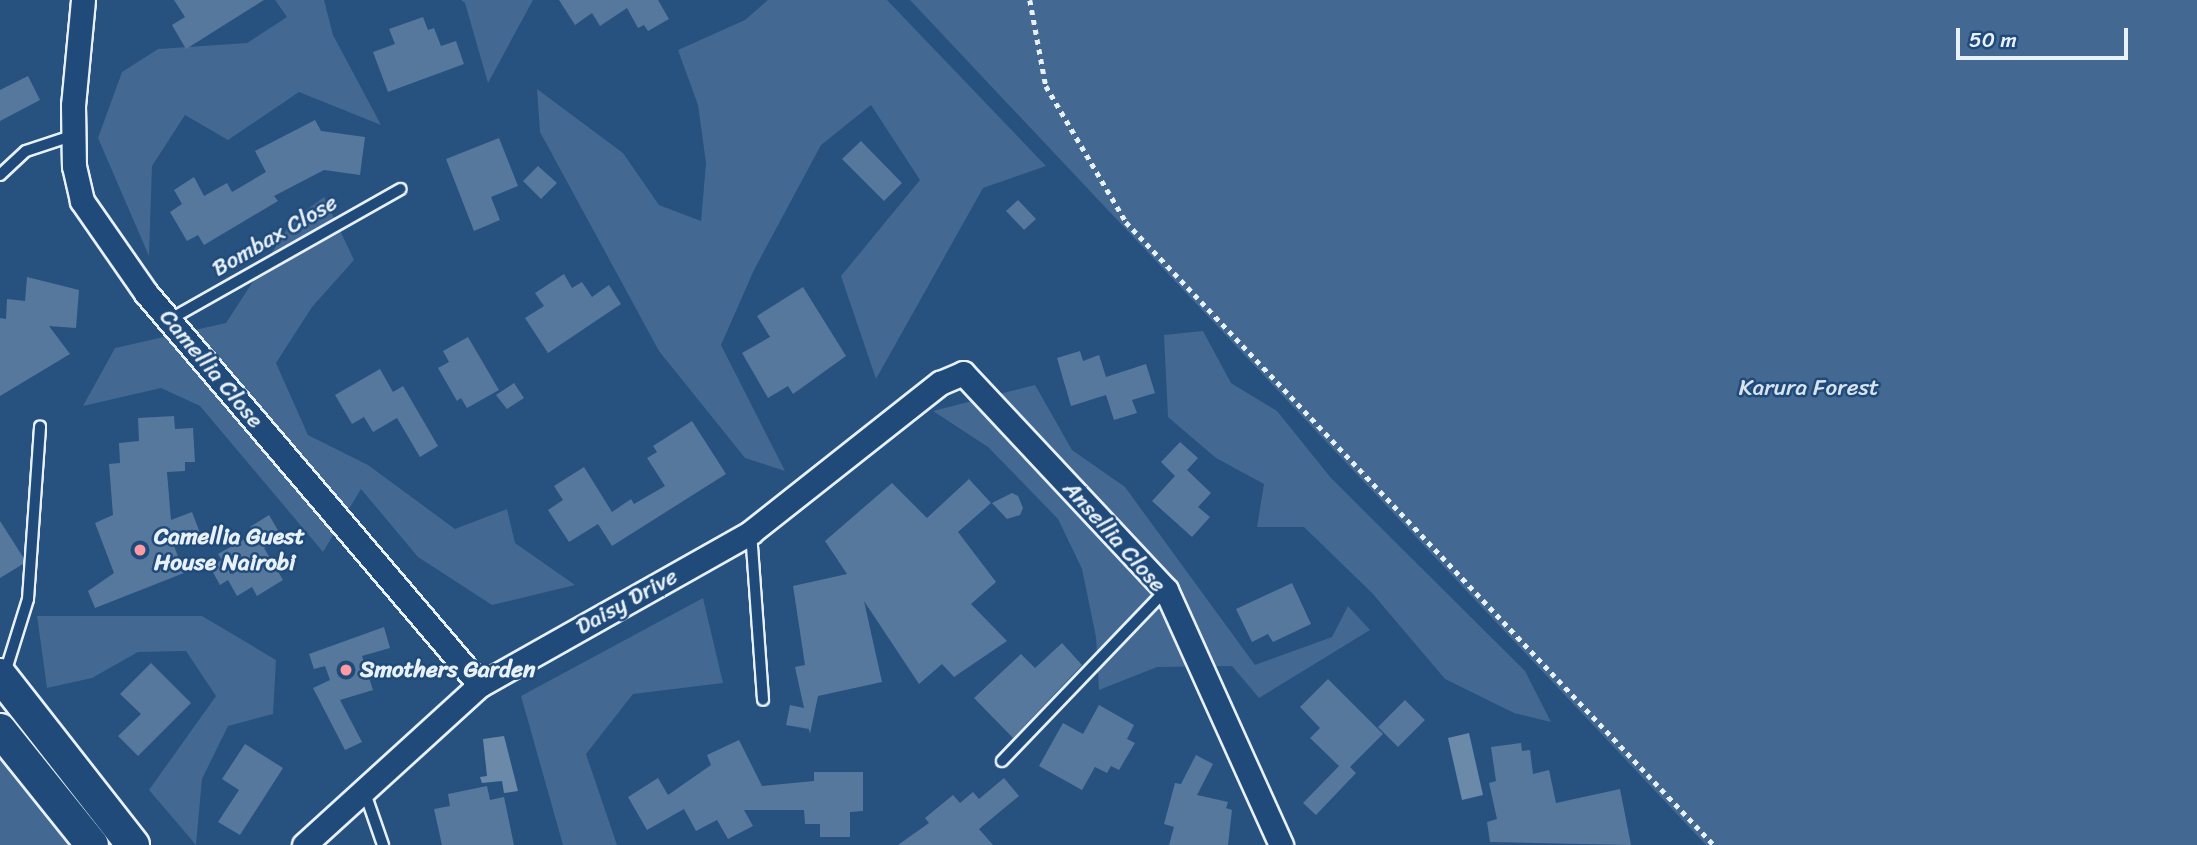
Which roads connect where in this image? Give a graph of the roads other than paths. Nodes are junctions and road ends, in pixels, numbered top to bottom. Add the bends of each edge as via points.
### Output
1 (83, 0) edge
2 (74, 135) junction
3 (0, 175) edge
4 (401, 189) dead end
5 (169, 320) junction
6 (962, 377) joint
7 (40, 426) dead end
8 (751, 532) junction
9 (1166, 590) junction
10 (1, 677) edge
11 (480, 685) junction
12 (763, 700) dead end
13 (0, 730) edge
14 (1002, 761) dead end
15 (365, 793) junction
16 (92, 845) edge
17 (133, 845) edge
18 (304, 845) edge
19 (383, 845) edge
20 (1282, 845) edge

1 - 2 street, Camellia Close
2 - 3 lane via 26,151
2 - 5 street, Camellia Close via 82,201
4 - 5 lane, Bombax Close
5 - 11 street, Camellia Close
6 - 8 street, Daisy Drive via 940,383
6 - 9 street, Ansellia Close via 963,373
7 - 10 lane via 28,599
8 - 11 street, Daisy Drive
8 - 12 lane
9 - 14 lane
9 - 20 street, Ansellia Close
10 - 17 street
11 - 15 street, Daisy Drive
13 - 16 street
15 - 18 street, Daisy Drive
15 - 19 lane

